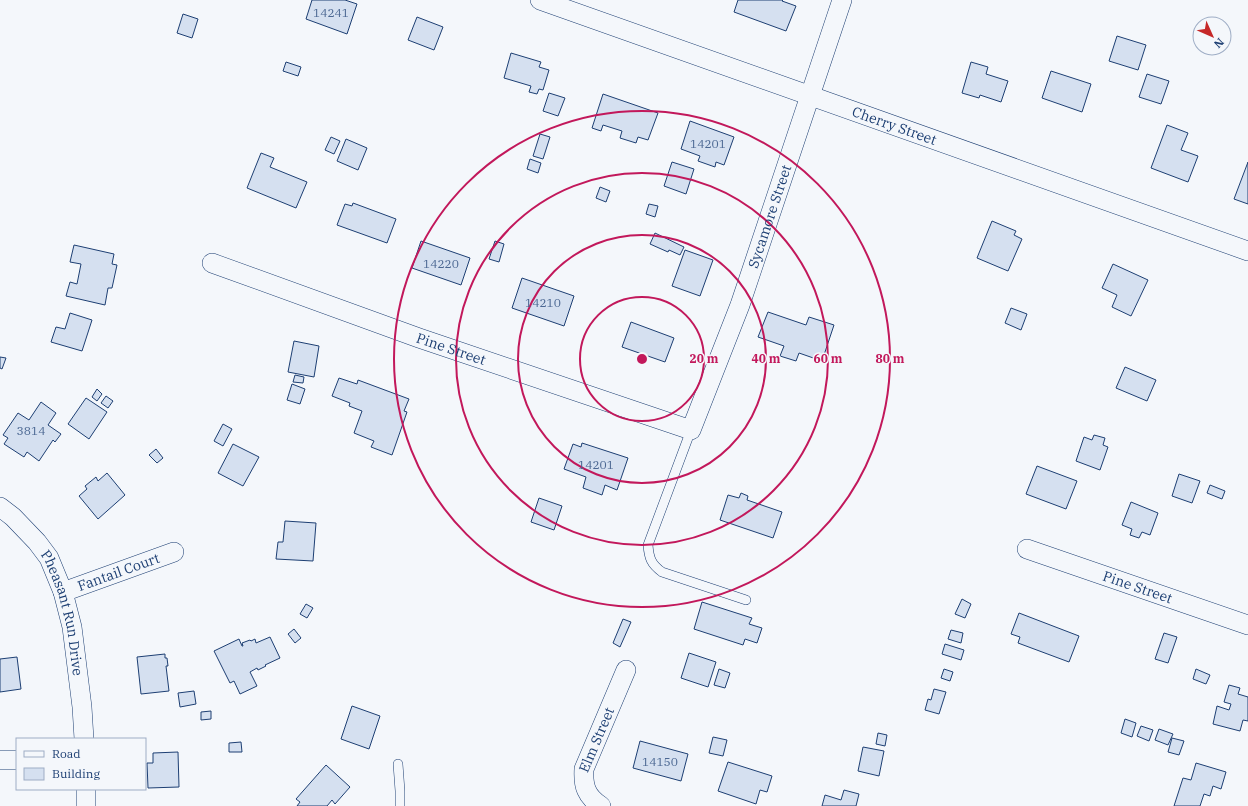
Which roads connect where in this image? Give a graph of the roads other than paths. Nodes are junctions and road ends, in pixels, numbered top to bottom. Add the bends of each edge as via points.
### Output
1 (540, 0) edge
2 (842, 0) edge
3 (810, 95) junction
4 (1248, 251) edge
5 (212, 262) dead end
6 (692, 430) junction
7 (0, 507) edge
8 (1027, 549) dead end
9 (174, 552) dead end
10 (63, 592) junction
11 (746, 600) dead end
12 (1248, 625) edge
13 (626, 670) dead end
14 (84, 738) edge
15 (0, 760) edge
16 (16, 760) edge
17 (398, 764) dead end
18 (86, 790) edge
19 (86, 806) edge
20 (400, 806) edge
21 (601, 806) edge

1 - 3 street, Cherry Street
2 - 3 street, Sycamore Street
3 - 4 street, Cherry Street
3 - 6 street, Sycamore Street via 740,305
5 - 6 street, Pine Street via 419,338
6 - 11 lane via 648,545 649,556 654,566 662,572
7 - 10 street, Pheasant Run Drive via 13,517 49,558
8 - 12 street, Pine Street
9 - 10 street, Fantail Court
10 - 14 street, Pheasant Run Drive via 72,627
13 - 21 street, Elm Street via 584,769 584,782 588,794
15 - 16 street
17 - 20 lane
18 - 19 street

